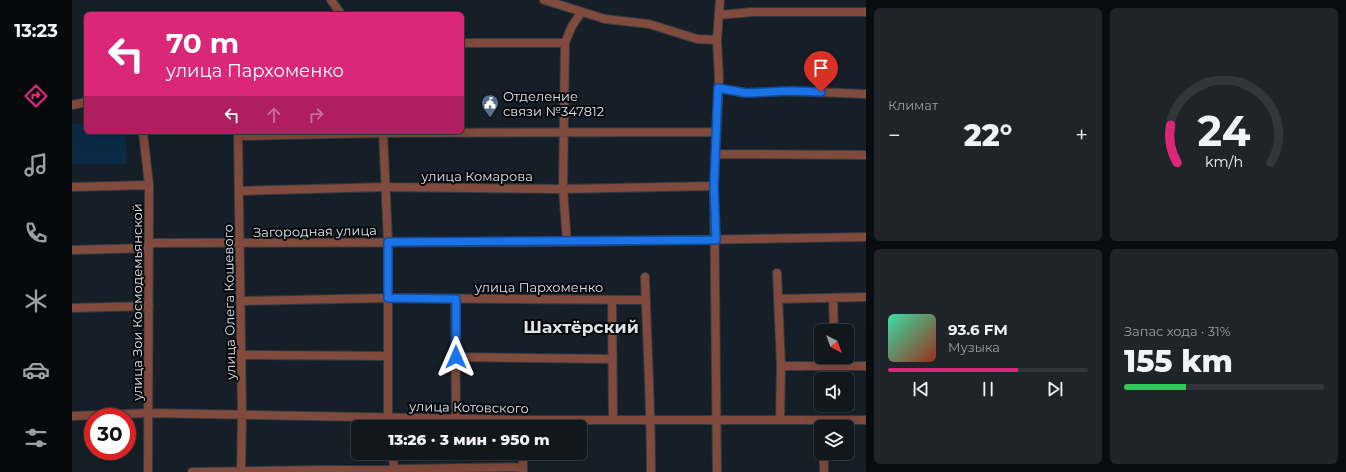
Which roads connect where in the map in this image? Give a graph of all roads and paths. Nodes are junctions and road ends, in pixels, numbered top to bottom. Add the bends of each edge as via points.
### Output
1 (331, 0) edge
2 (544, 0) edge
3 (720, 0) edge
4 (340, 12) edge
5 (866, 12) edge
6 (581, 13) junction
7 (719, 15) junction
8 (717, 40) junction
9 (464, 43) edge
10 (565, 43) junction
11 (718, 88) junction
12 (866, 94) edge
13 (84, 102) edge
14 (72, 105) edge
15 (464, 132) edge
16 (715, 132) junction
17 (564, 133) junction
18 (143, 134) edge
19 (238, 134) edge
20 (383, 134) edge
21 (715, 154) junction
22 (866, 155) edge
23 (149, 185) junction
24 (714, 186) junction
25 (72, 187) edge
26 (386, 187) junction
27 (563, 189) junction
28 (239, 191) junction
29 (866, 237) edge
30 (716, 240) junction
31 (388, 242) junction
32 (567, 242) junction
33 (241, 243) junction
34 (149, 246) junction
35 (72, 250) edge
36 (777, 273) dead end
37 (645, 277) dead end
38 (866, 297) edge
39 (388, 298) junction
40 (456, 299) junction
41 (778, 299) junction
42 (833, 299) junction
43 (612, 300) junction
44 (646, 300) junction
45 (240, 301) junction
46 (149, 306) junction
47 (72, 308) edge
48 (834, 324) edge
49 (242, 356) junction
50 (388, 356) junction
51 (456, 357) junction
52 (612, 359) junction
53 (781, 366) junction
54 (834, 366) joint
55 (866, 366) edge
56 (149, 413) junction
57 (242, 414) junction
58 (72, 416) edge
59 (390, 417) junction
60 (456, 419) junction
61 (391, 420) edge
62 (473, 420) edge
63 (613, 420) junction
64 (651, 420) junction
65 (716, 420) junction
66 (780, 420) junction
67 (866, 420) edge
68 (587, 421) edge
69 (854, 421) edge
70 (814, 423) edge
71 (393, 460) edge
72 (824, 460) edge
73 (394, 470) edge
74 (523, 470) edge
75 (241, 471) edge
76 (148, 472) edge
77 (192, 472) edge
78 (651, 472) edge
79 (717, 472) edge
80 (824, 472) edge

1 - 4 street
2 - 6 street
3 - 7 street
5 - 7 street via 752,12
6 - 8 street via 605,19 649,24 697,39
6 - 10 street
7 - 8 street
8 - 11 street
9 - 10 street
10 - 17 street
11 - 12 street via 746,93 790,91
11 - 16 street
13 - 14 street
15 - 17 street
16 - 17 street
16 - 21 street
17 - 27 street
18 - 23 street, улица Зои Космодемьянской
19 - 28 street, улица Олега Кошевого
20 - 26 street
21 - 22 street
21 - 24 street
23 - 25 street
23 - 34 street, улица Зои Космодемьянской
24 - 27 street, улица Комарова
24 - 30 street
26 - 27 street, улица Комарова
26 - 28 street, улица Комарова
26 - 31 street
27 - 32 street
28 - 33 street, улица Олега Кошевого
29 - 30 street, Загородная улица
30 - 32 street, Загородная улица
30 - 65 street
31 - 32 street, Загородная улица
31 - 33 street, Загородная улица
31 - 39 street
33 - 34 street, Загородная улица
33 - 45 street, улица Олега Кошевого
34 - 35 street, Загородная улица
34 - 46 street, улица Зои Космодемьянской
36 - 41 street
37 - 44 street
38 - 42 street
39 - 40 street, улица Пархоменко
39 - 45 street, улица Пархоменко
39 - 50 street
40 - 43 street, улица Пархоменко
40 - 51 street
41 - 42 street
41 - 53 street
42 - 48 street
43 - 44 street, улица Пархоменко
43 - 52 street
44 - 64 street
45 - 49 street, улица Олега Кошевого
46 - 47 street
46 - 56 street, улица Зои Космодемьянской
49 - 50 street
49 - 57 street, улица Олега Кошевого
50 - 59 street
51 - 52 street
51 - 60 street
52 - 63 street
53 - 54 street
53 - 66 street
54 - 55 street
56 - 57 street, улица Котовского
56 - 58 street, улица Котовского
56 - 76 street, улица Зои Космодемьянской
57 - 59 street, улица Котовского
57 - 75 street, улица Олега Кошевого
59 - 60 street, улица Котовского
59 - 61 street
60 - 62 street, улица Котовского
63 - 64 street, улица Котовского
63 - 68 street, улица Котовского
64 - 65 street, улица Котовского
64 - 78 street
65 - 66 street, улица Котовского
65 - 79 street
66 - 70 street, улица Котовского
67 - 69 street, улица Котовского
71 - 73 street
72 - 80 street
73 - 74 street
73 - 75 street
75 - 77 street

